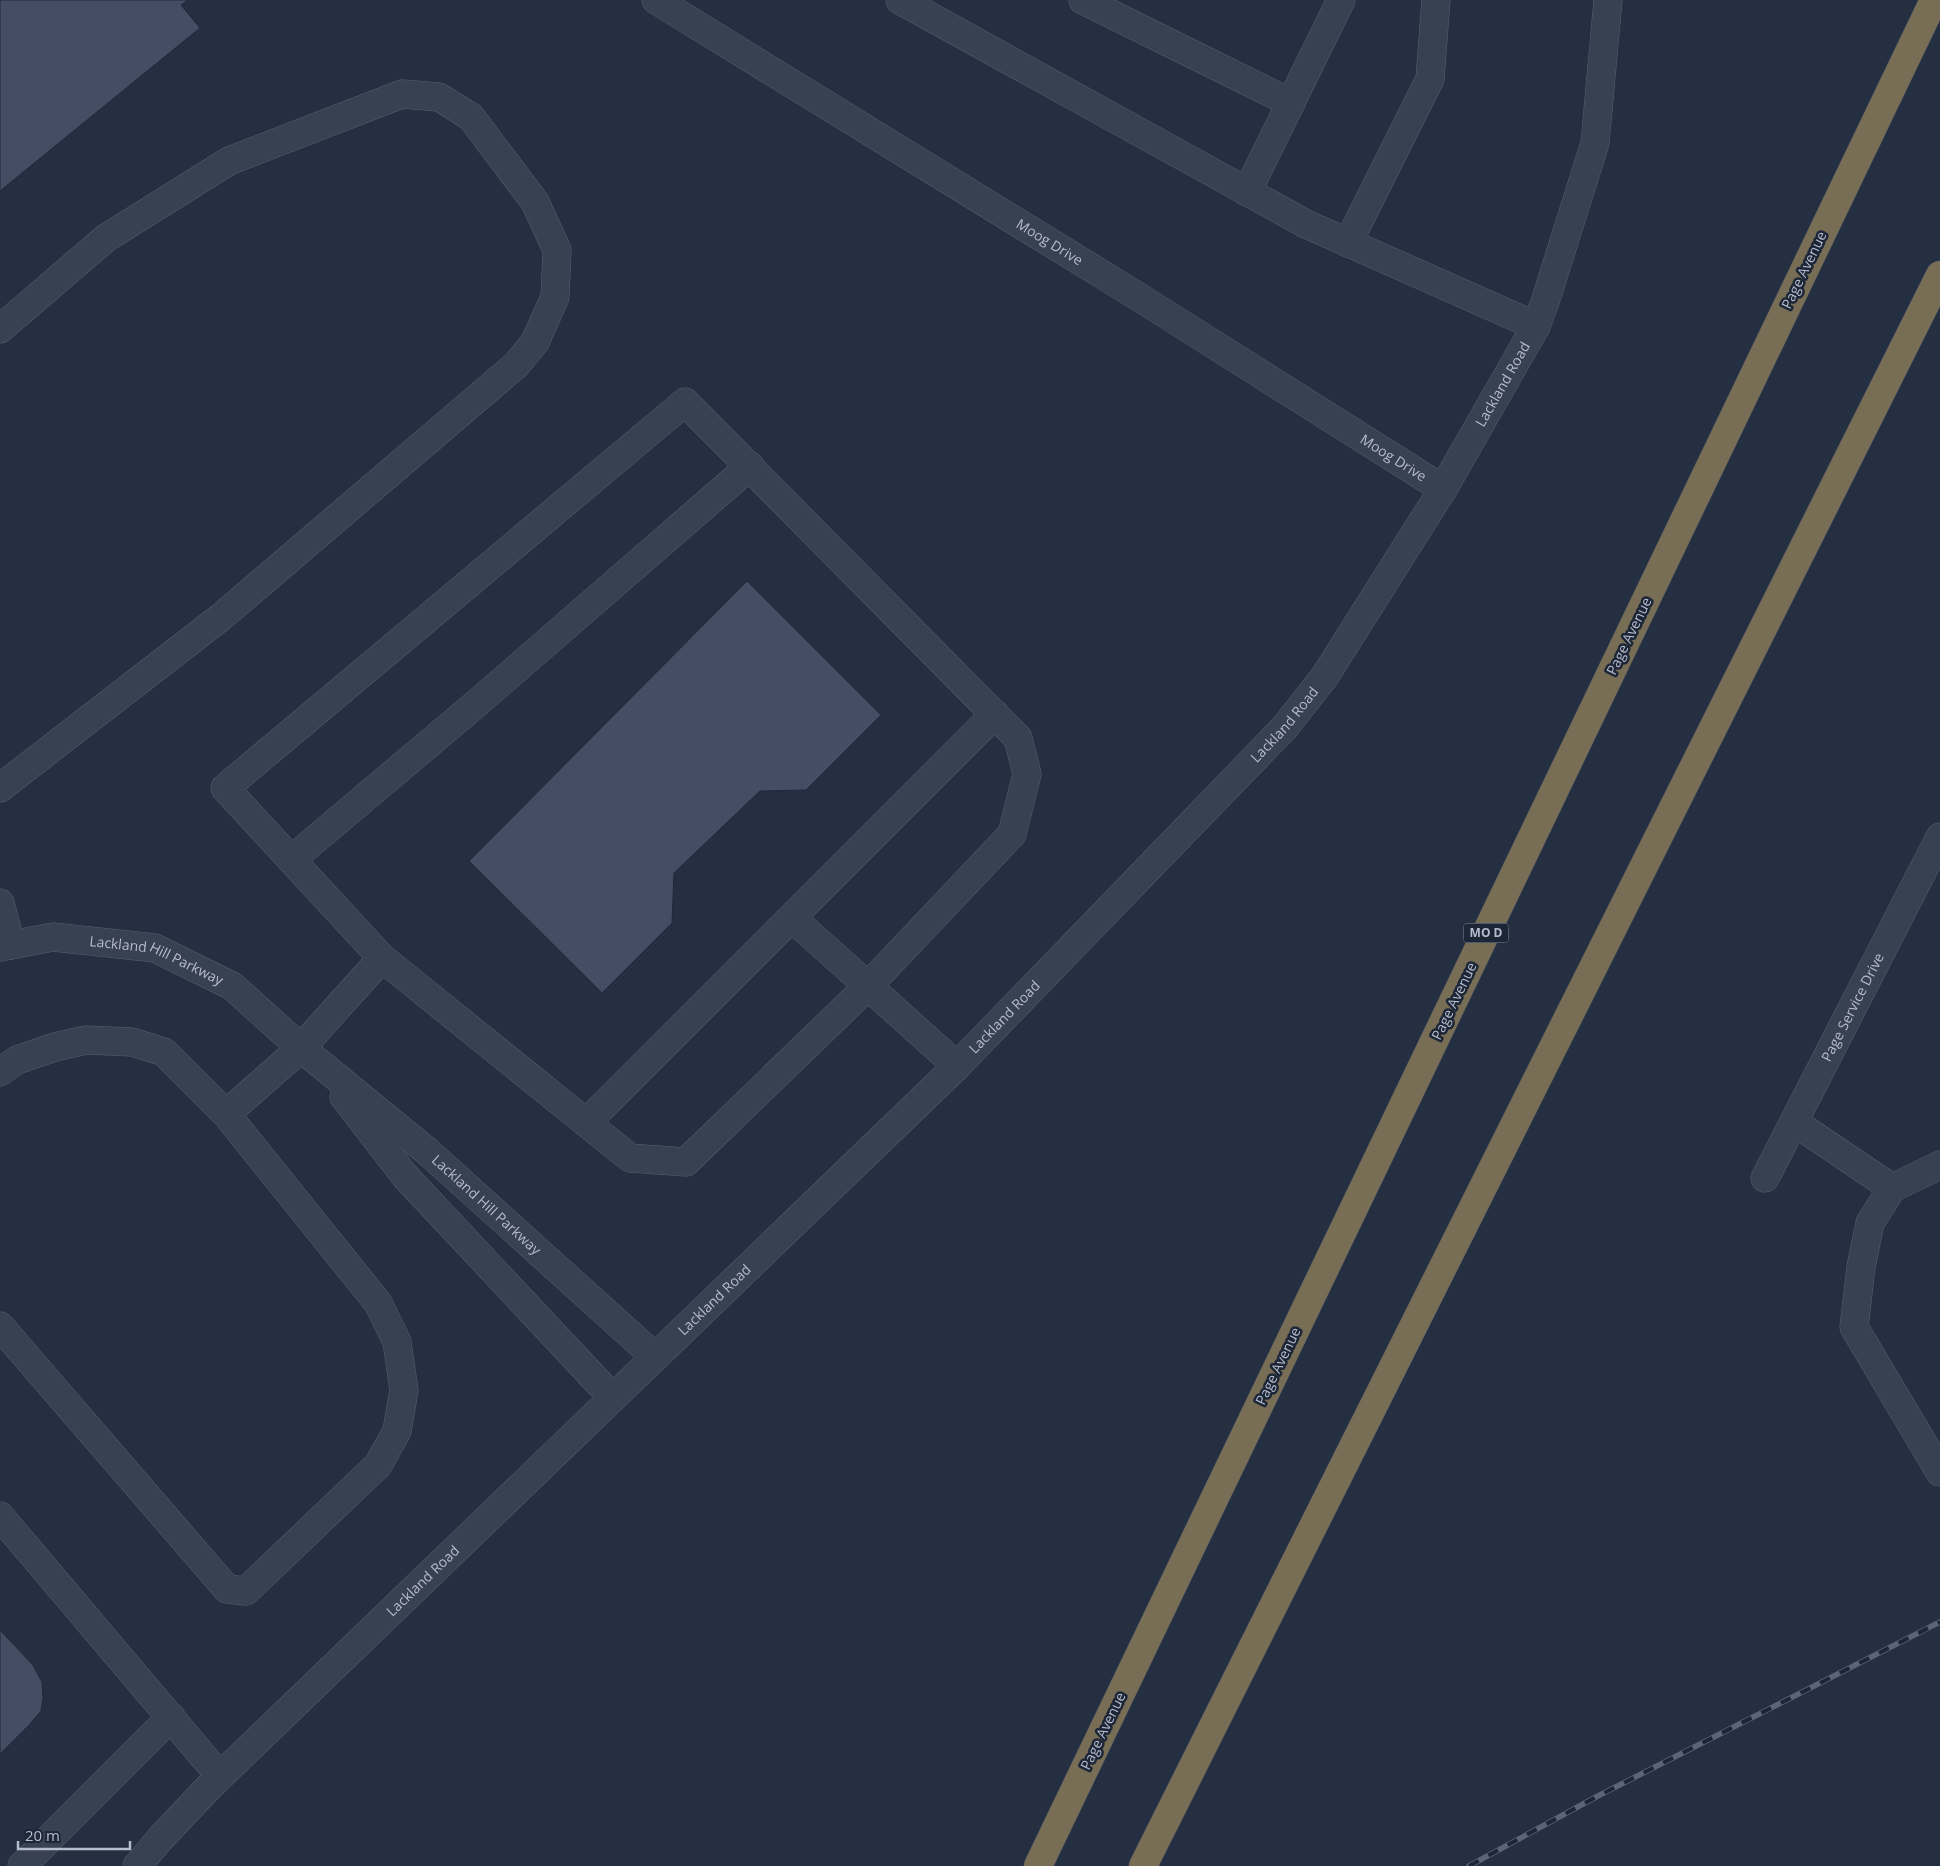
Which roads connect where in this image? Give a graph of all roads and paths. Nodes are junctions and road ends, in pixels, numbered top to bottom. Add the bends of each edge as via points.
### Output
1 (656, 0) edge
2 (1083, 0) edge
3 (1436, 0) edge
4 (1608, 0) edge
5 (1934, 0) edge
6 (909, 2) edge
7 (1332, 3) edge
8 (1291, 103) junction
9 (1247, 192) junction
10 (1348, 243) junction
11 (1940, 275) edge
12 (1536, 326) junction
13 (0, 329) edge
14 (750, 466) junction
15 (1443, 489) junction
16 (995, 714) junction
17 (0, 788) edge
18 (1940, 836) edge
19 (292, 860) junction
20 (0, 904) edge
21 (792, 918) junction
22 (5, 946) edge
23 (382, 958) junction
24 (868, 986) junction
25 (307, 1053) junction
26 (957, 1066) junction
27 (0, 1072) edge
28 (226, 1114) junction
29 (1794, 1122) junction
30 (586, 1123) junction
31 (1940, 1165) edge
32 (1765, 1178) dead end
33 (1892, 1188) junction
34 (0, 1326) edge
35 (654, 1356) junction
36 (612, 1397) junction
37 (1940, 1472) edge
38 (0, 1516) edge
39 (171, 1717) junction
40 (220, 1776) junction
41 (22, 1866) edge
42 (137, 1866) edge
43 (1038, 1866) edge
44 (1144, 1866) edge

1 - 15 street, Moog Drive via 1134,294
2 - 8 street
3 - 10 street via 1430,80
4 - 12 street, Lackland Road via 1595,142
5 - 43 highway, Page Avenue / MO D
6 - 9 street
7 - 8 street
8 - 9 street
9 - 10 street
10 - 12 street
11 - 44 highway
12 - 15 street, Lackland Road
13 - 17 street via 106,238 229,161 402,94 439,98 471,117 535,202 557,250 555,297 535,342 516,365 220,616
14 - 16 street
14 - 19 street
14 - 19 street via 685,402 225,788
15 - 26 street, Lackland Road via 1325,676 1285,727
16 - 21 street
16 - 24 street via 1018,738 1027,774 1012,834
18 - 29 street, Page Service Drive
19 - 23 street
20 - 22 street
21 - 24 street
21 - 30 street
22 - 25 street, Lackland Hill Parkway via 53,937 155,948 232,986
23 - 25 street
23 - 30 street
24 - 26 street
24 - 30 street via 686,1162 630,1158
25 - 28 street
25 - 35 street, Lackland Hill Parkway via 428,1152
25 - 36 street, Lackland Hill Parkway via 405,1176
26 - 35 street, Lackland Road
27 - 28 street via 17,1060 55,1047 86,1040 132,1042 164,1052
28 - 34 street via 378,1303 397,1342 404,1390 397,1431 378,1465 246,1592 227,1589
29 - 32 street, Page Service Drive
29 - 33 street
31 - 33 street
33 - 37 street via 1870,1223 1854,1327
35 - 36 street, Lackland Road
36 - 40 street, Lackland Road
38 - 39 street
39 - 40 street
39 - 41 street
40 - 42 street, Lackland Road

